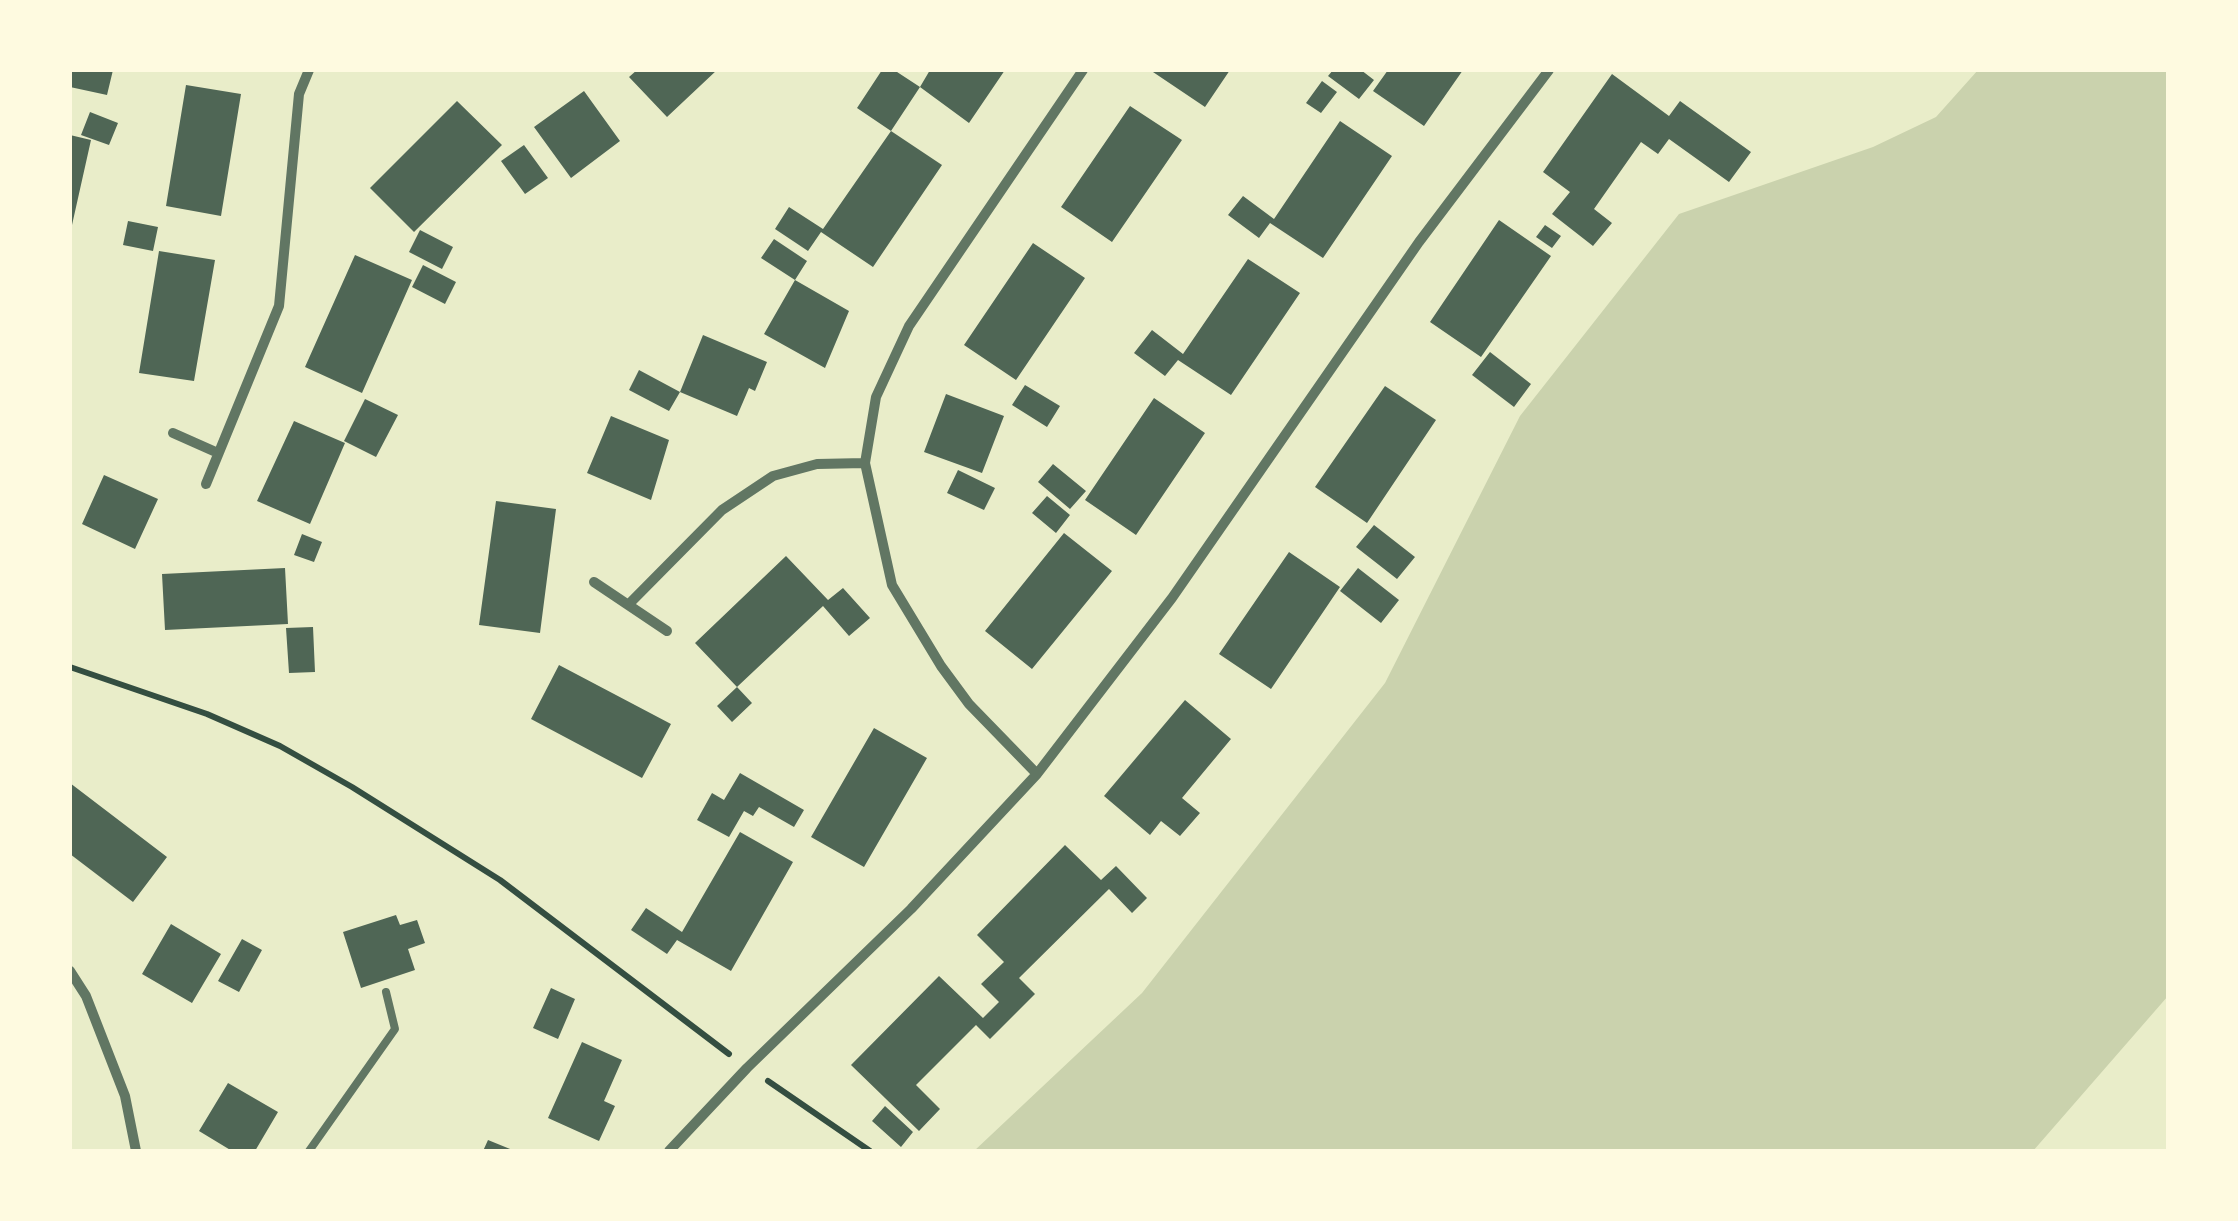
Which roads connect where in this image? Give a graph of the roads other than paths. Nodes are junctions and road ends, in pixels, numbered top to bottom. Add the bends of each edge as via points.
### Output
1 (310, 70) edge
2 (1083, 70) edge
3 (1549, 70) edge
4 (173, 433) dead end
5 (218, 453) junction
6 (865, 463) junction
7 (206, 484) dead end
8 (594, 582) dead end
9 (628, 606) junction
10 (667, 631) dead end
11 (1037, 774) junction
12 (70, 971) edge
13 (386, 992) dead end
14 (136, 1151) edge
15 (309, 1151) edge
16 (669, 1151) edge

1 - 5 street via 300,94 279,306
2 - 6 street via 909,326 876,397
3 - 11 street via 1419,242 1172,598
4 - 5 street
5 - 7 street
6 - 9 street via 817,464 773,476 722,510
6 - 11 street via 892,584 969,704
8 - 9 street
9 - 10 street
11 - 16 street
12 - 14 street via 125,1096
13 - 15 lane via 395,1029

